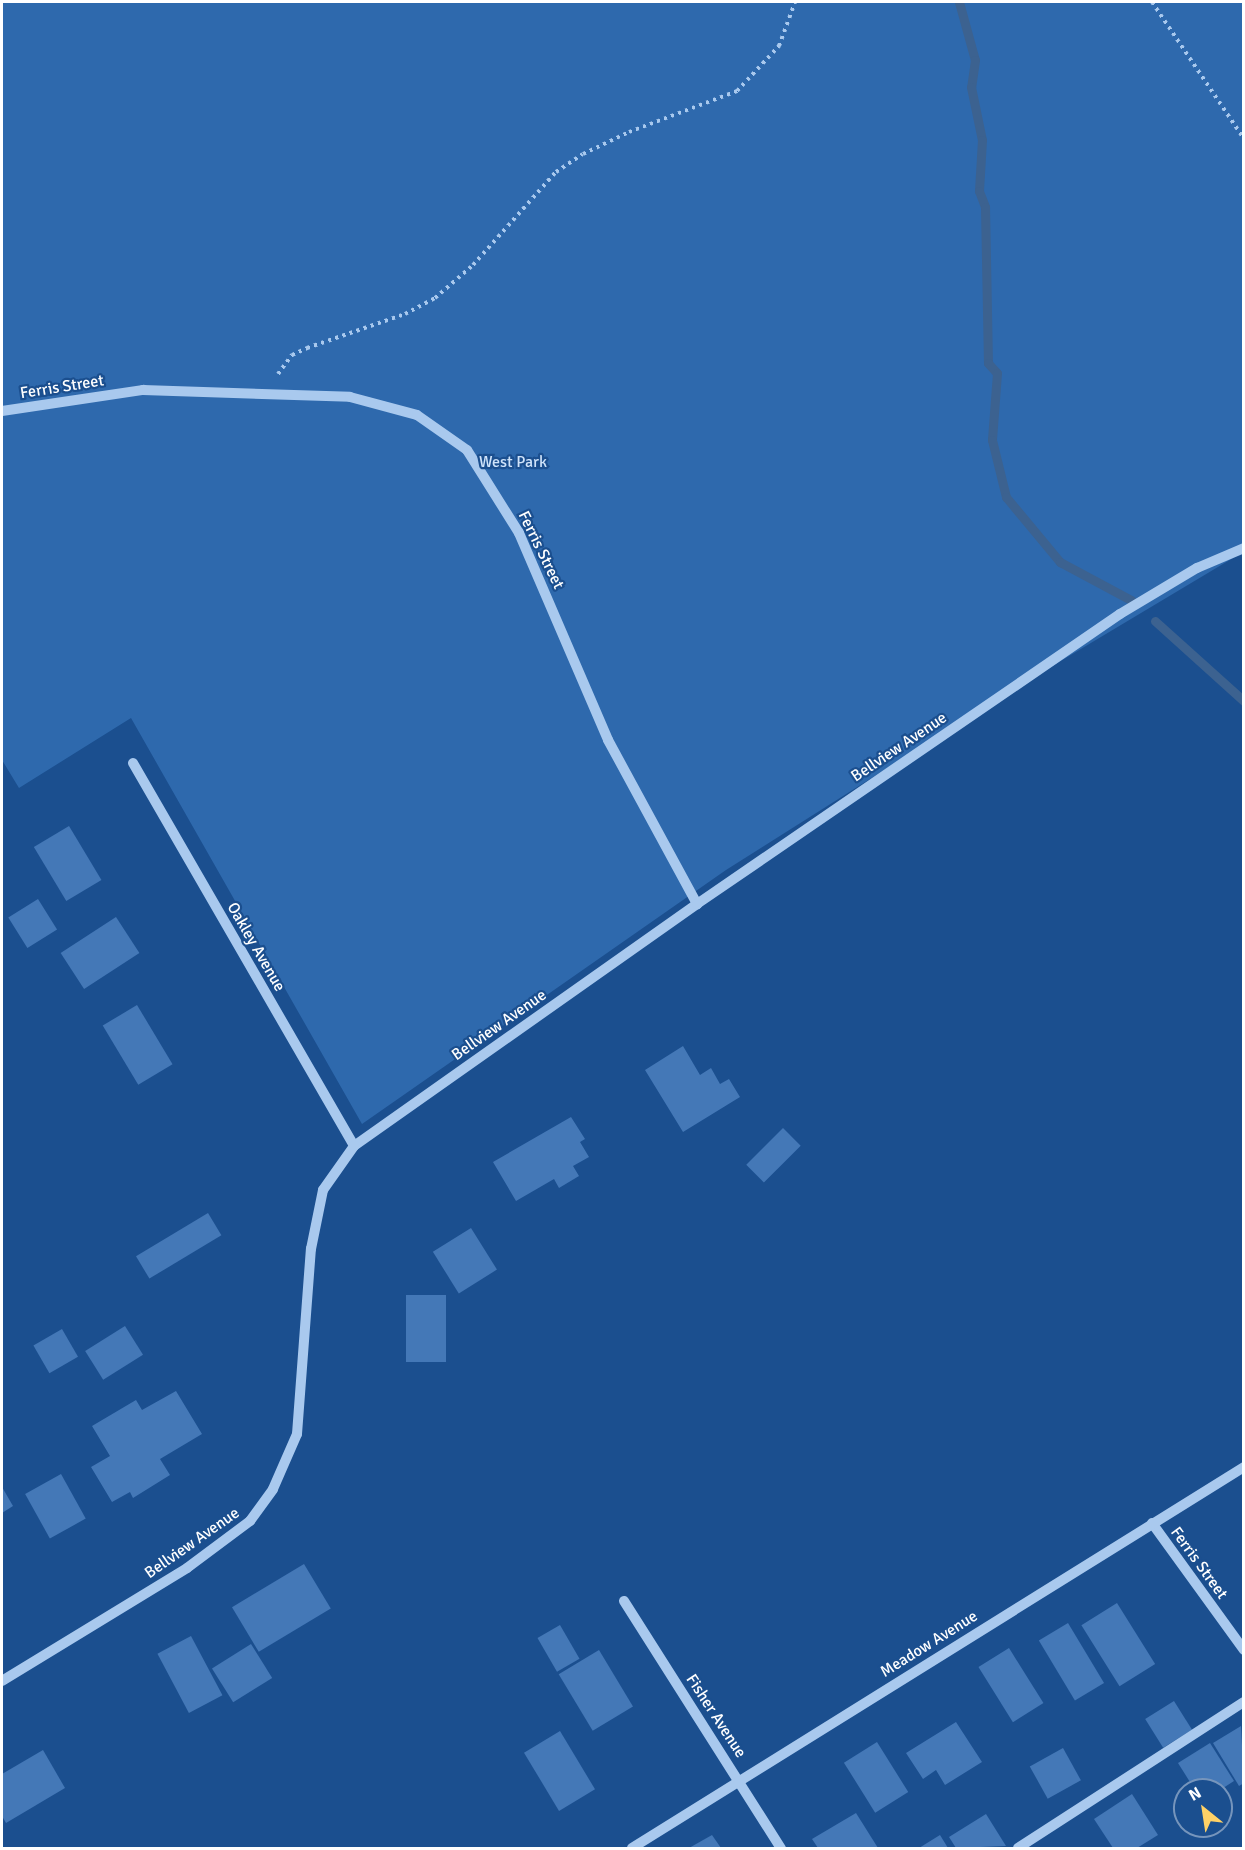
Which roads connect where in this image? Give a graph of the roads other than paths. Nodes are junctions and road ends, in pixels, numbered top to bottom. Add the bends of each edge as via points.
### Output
1 (2, 411) edge
2 (1244, 548) edge
3 (133, 763) dead end
4 (697, 904) junction
5 (354, 1146) junction
6 (1244, 1467) edge
7 (1152, 1523) junction
8 (624, 1601) dead end
9 (1244, 1650) edge
10 (2, 1681) edge
11 (1244, 1702) edge
12 (739, 1780) junction
13 (632, 1848) edge
14 (781, 1848) edge
15 (1018, 1848) edge

1 - 4 street, Ferris Street via 143,390 350,397 417,415 467,450 519,533 608,740
2 - 4 street, Bellview Avenue via 1197,568 1120,614
3 - 5 street, Oakley Avenue
4 - 5 street, Bellview Avenue
5 - 10 street, Bellview Avenue via 323,1190 311,1249 297,1434 273,1489 250,1521 187,1568
6 - 7 street, Meadow Avenue
7 - 9 street, Ferris Street
7 - 12 street, Meadow Avenue
8 - 12 street, Fisher Avenue
11 - 15 street
12 - 13 street, Meadow Avenue
12 - 14 street, Fisher Avenue

